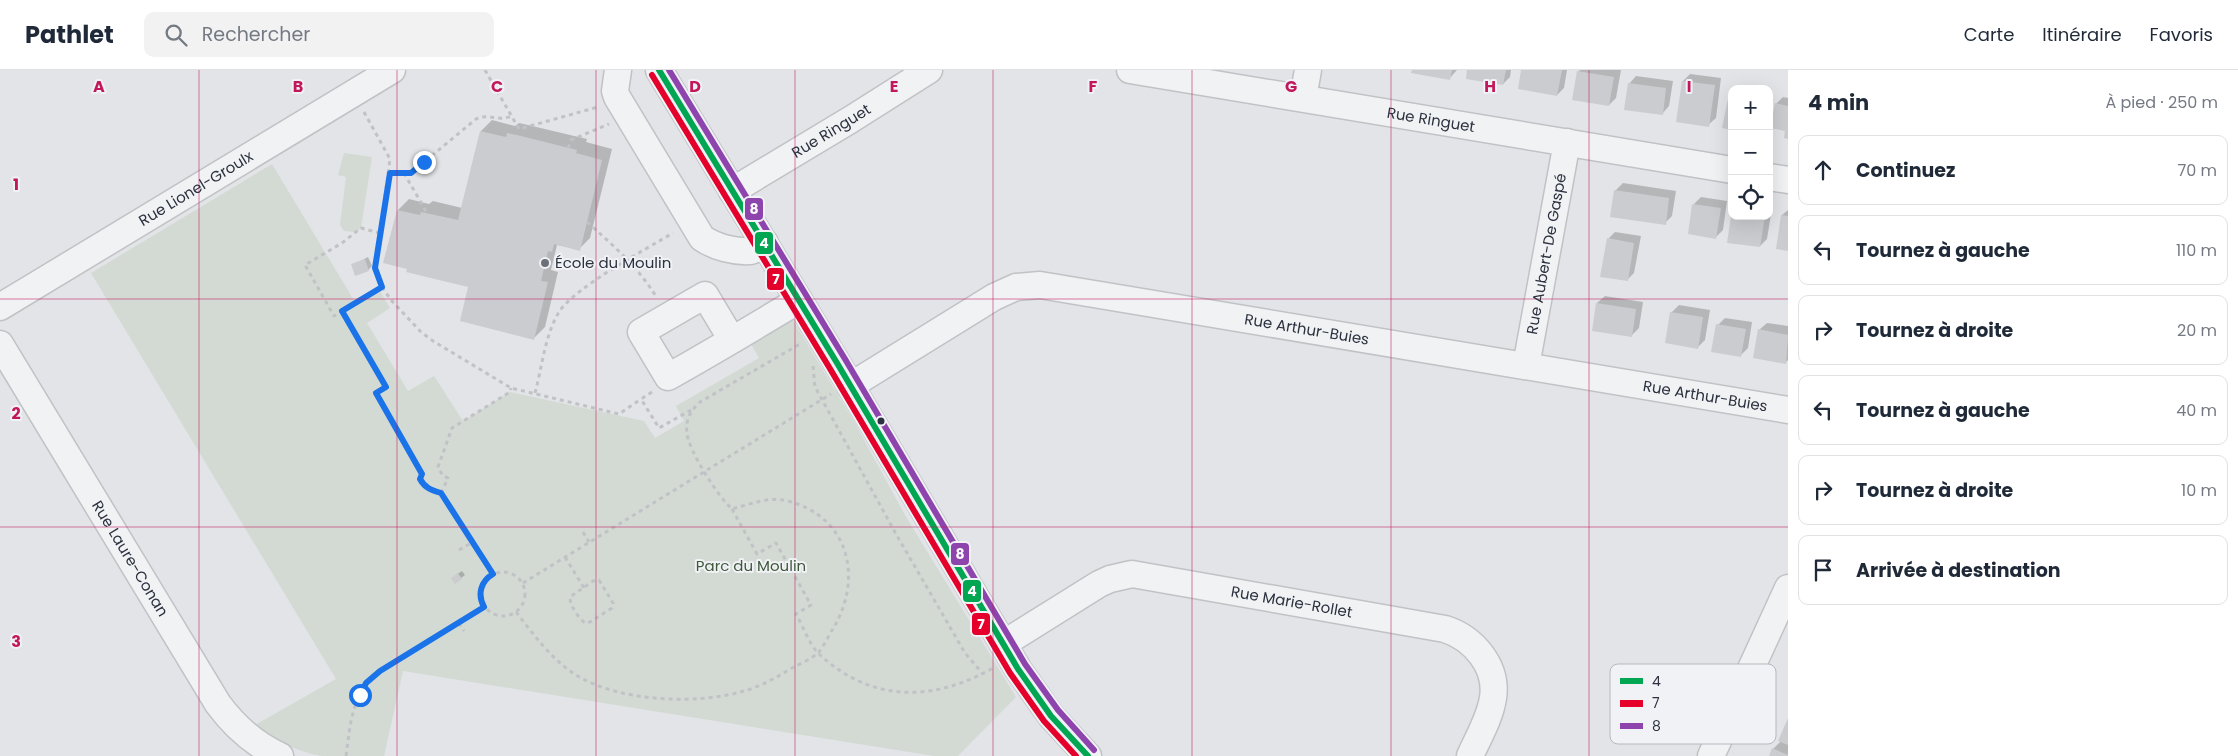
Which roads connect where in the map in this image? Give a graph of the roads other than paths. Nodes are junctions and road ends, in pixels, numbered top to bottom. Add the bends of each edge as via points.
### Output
1 (618, 70) edge
2 (659, 70) edge
3 (929, 70) edge
4 (1130, 70) edge
5 (1308, 70) edge
6 (382, 72) edge
7 (1303, 98) junction
8 (1567, 142) junction
9 (1728, 169) edge
10 (1773, 178) edge
11 (1788, 180) edge
12 (732, 191) junction
13 (765, 243) junction
14 (799, 300) junction
15 (0, 306) edge
16 (732, 340) dead end
17 (0, 344) edge
18 (1526, 366) junction
19 (843, 388) junction
20 (1788, 410) edge
21 (1788, 588) edge
22 (1003, 644) junction
23 (1754, 664) edge
24 (1717, 744) edge
25 (280, 756) edge
26 (1088, 756) edge
27 (1470, 756) edge
28 (1712, 756) edge

1 - 13 street via 617,97 702,238 722,248 738,250 752,251
2 - 12 street
3 - 12 street, Rue Ringuet
4 - 7 street, Rue Ringuet
5 - 7 street
6 - 15 street, Rue Lionel-Groulx
7 - 8 street, Rue Ringuet
8 - 9 street, Rue Ringuet
8 - 18 street, Rue Aubert-De Gaspé
10 - 11 street
12 - 13 street
13 - 14 street
14 - 16 street
14 - 19 street
17 - 25 street, Rue Laure-Conan via 218,704 249,738
18 - 19 street, Rue Arthur-Buies via 1029,284 994,297
18 - 20 street, Rue Arthur-Buies
19 - 22 street
21 - 23 street
22 - 26 street via 1041,703
22 - 27 street, Rue Marie-Rollet via 1099,584 1132,574 1446,629 1475,646 1491,678 1491,705
24 - 28 street

